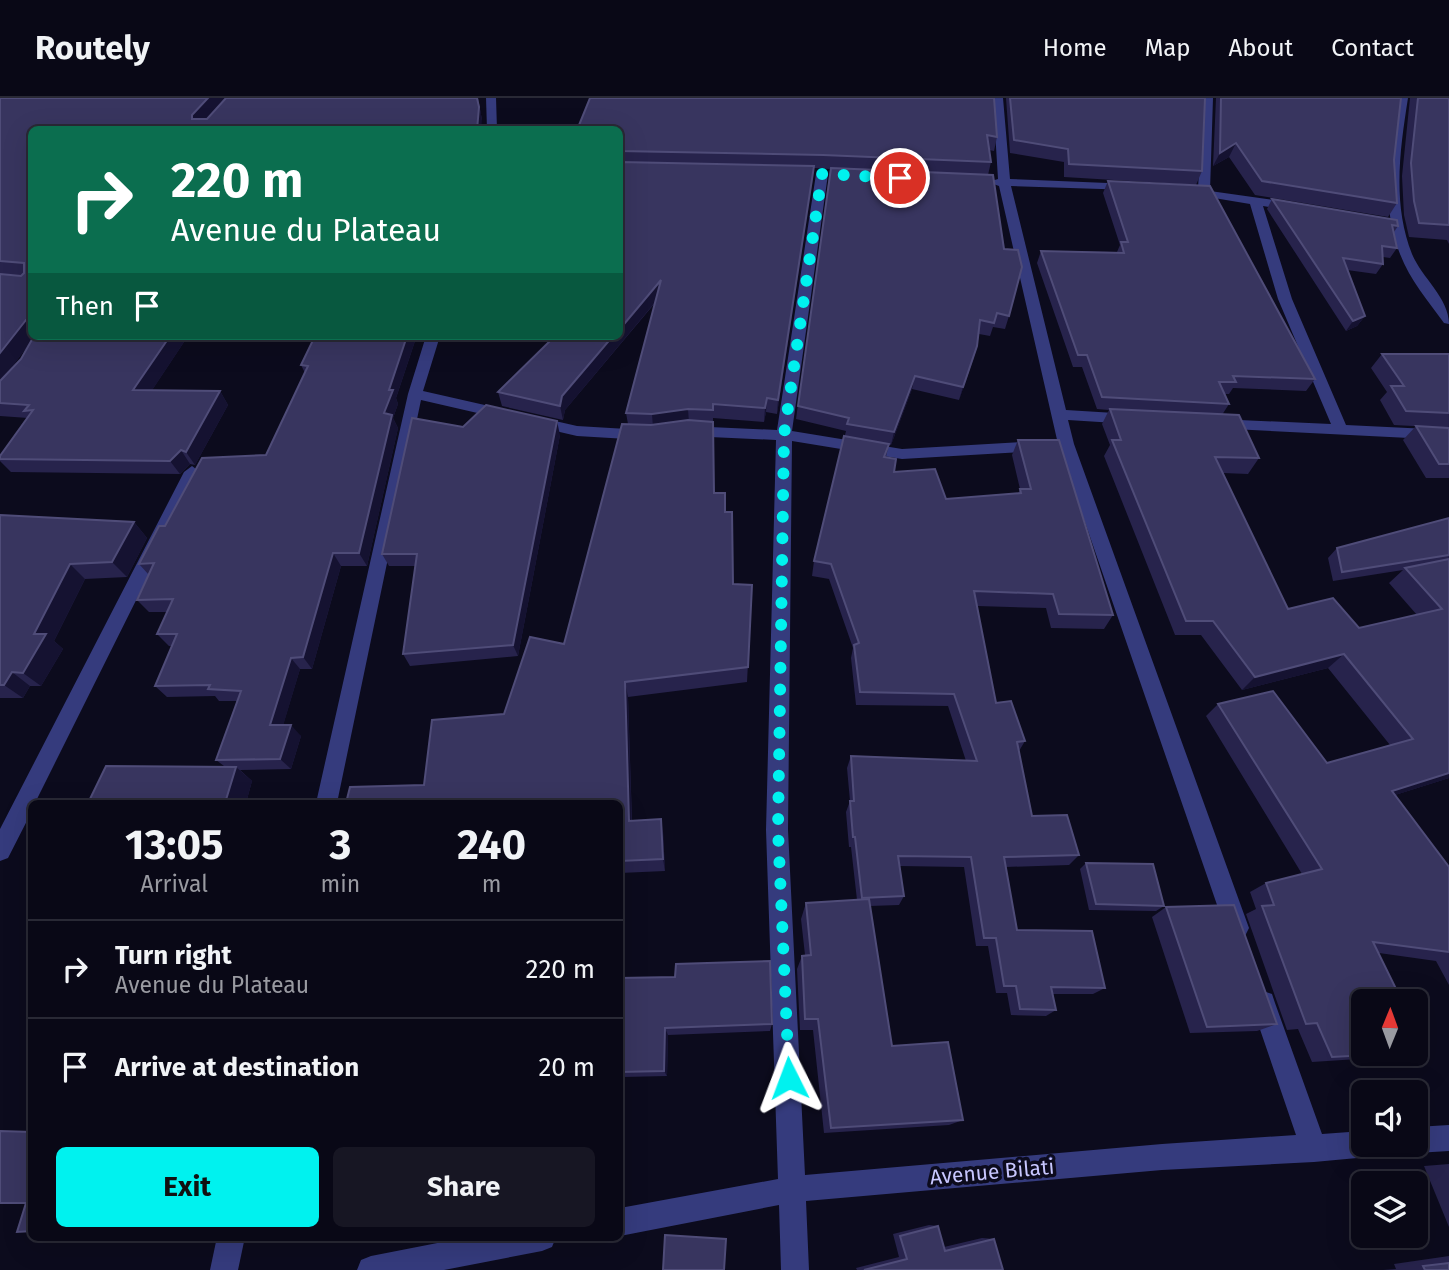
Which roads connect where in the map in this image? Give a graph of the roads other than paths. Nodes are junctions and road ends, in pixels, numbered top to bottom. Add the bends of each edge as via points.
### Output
1 (491, 98) edge
2 (998, 98) edge
3 (1208, 98) edge
4 (1403, 98) edge
5 (492, 126) edge
6 (822, 174) dead end
7 (978, 181) edge
8 (1004, 182) junction
9 (1141, 188) edge
10 (1179, 190) edge
11 (1205, 191) junction
12 (1255, 200) junction
13 (1306, 208) edge
14 (1449, 320) edge
15 (432, 340) edge
16 (415, 394) junction
17 (1059, 415) junction
18 (1153, 421) edge
19 (1206, 424) edge
20 (1341, 431) junction
21 (784, 435) junction
22 (1449, 435) edge
23 (1066, 444) junction
24 (192, 471) edge
25 (327, 800) edge
26 (0, 852) edge
27 (1241, 940) edge
28 (1254, 979) edge
29 (1449, 1138) edge
30 (1428, 1139) edge
31 (1351, 1146) edge
32 (1314, 1149) junction
33 (794, 1189) junction
34 (623, 1221) edge
35 (230, 1241) edge
36 (521, 1241) edge
37 (223, 1270) edge
38 (372, 1270) edge
39 (795, 1270) edge

1 - 5 street
2 - 8 street
3 - 11 street
4 - 14 street via 1390,223 1416,274
6 - 21 street
7 - 8 street
8 - 9 street
8 - 17 street
10 - 11 street
11 - 12 street
12 - 13 street
12 - 20 street via 1284,299
15 - 16 street
16 - 21 street via 577,431
16 - 25 street
17 - 18 street
17 - 23 street
19 - 20 street
20 - 22 street
21 - 23 street via 902,454
21 - 33 street via 778,830
23 - 27 street
24 - 26 street
28 - 32 street
29 - 30 street
31 - 32 street, Avenue Bilati
32 - 33 street, Avenue Bilati via 1162,1157
33 - 34 street, Avenue Bilati
33 - 39 street
35 - 37 street
36 - 38 street

